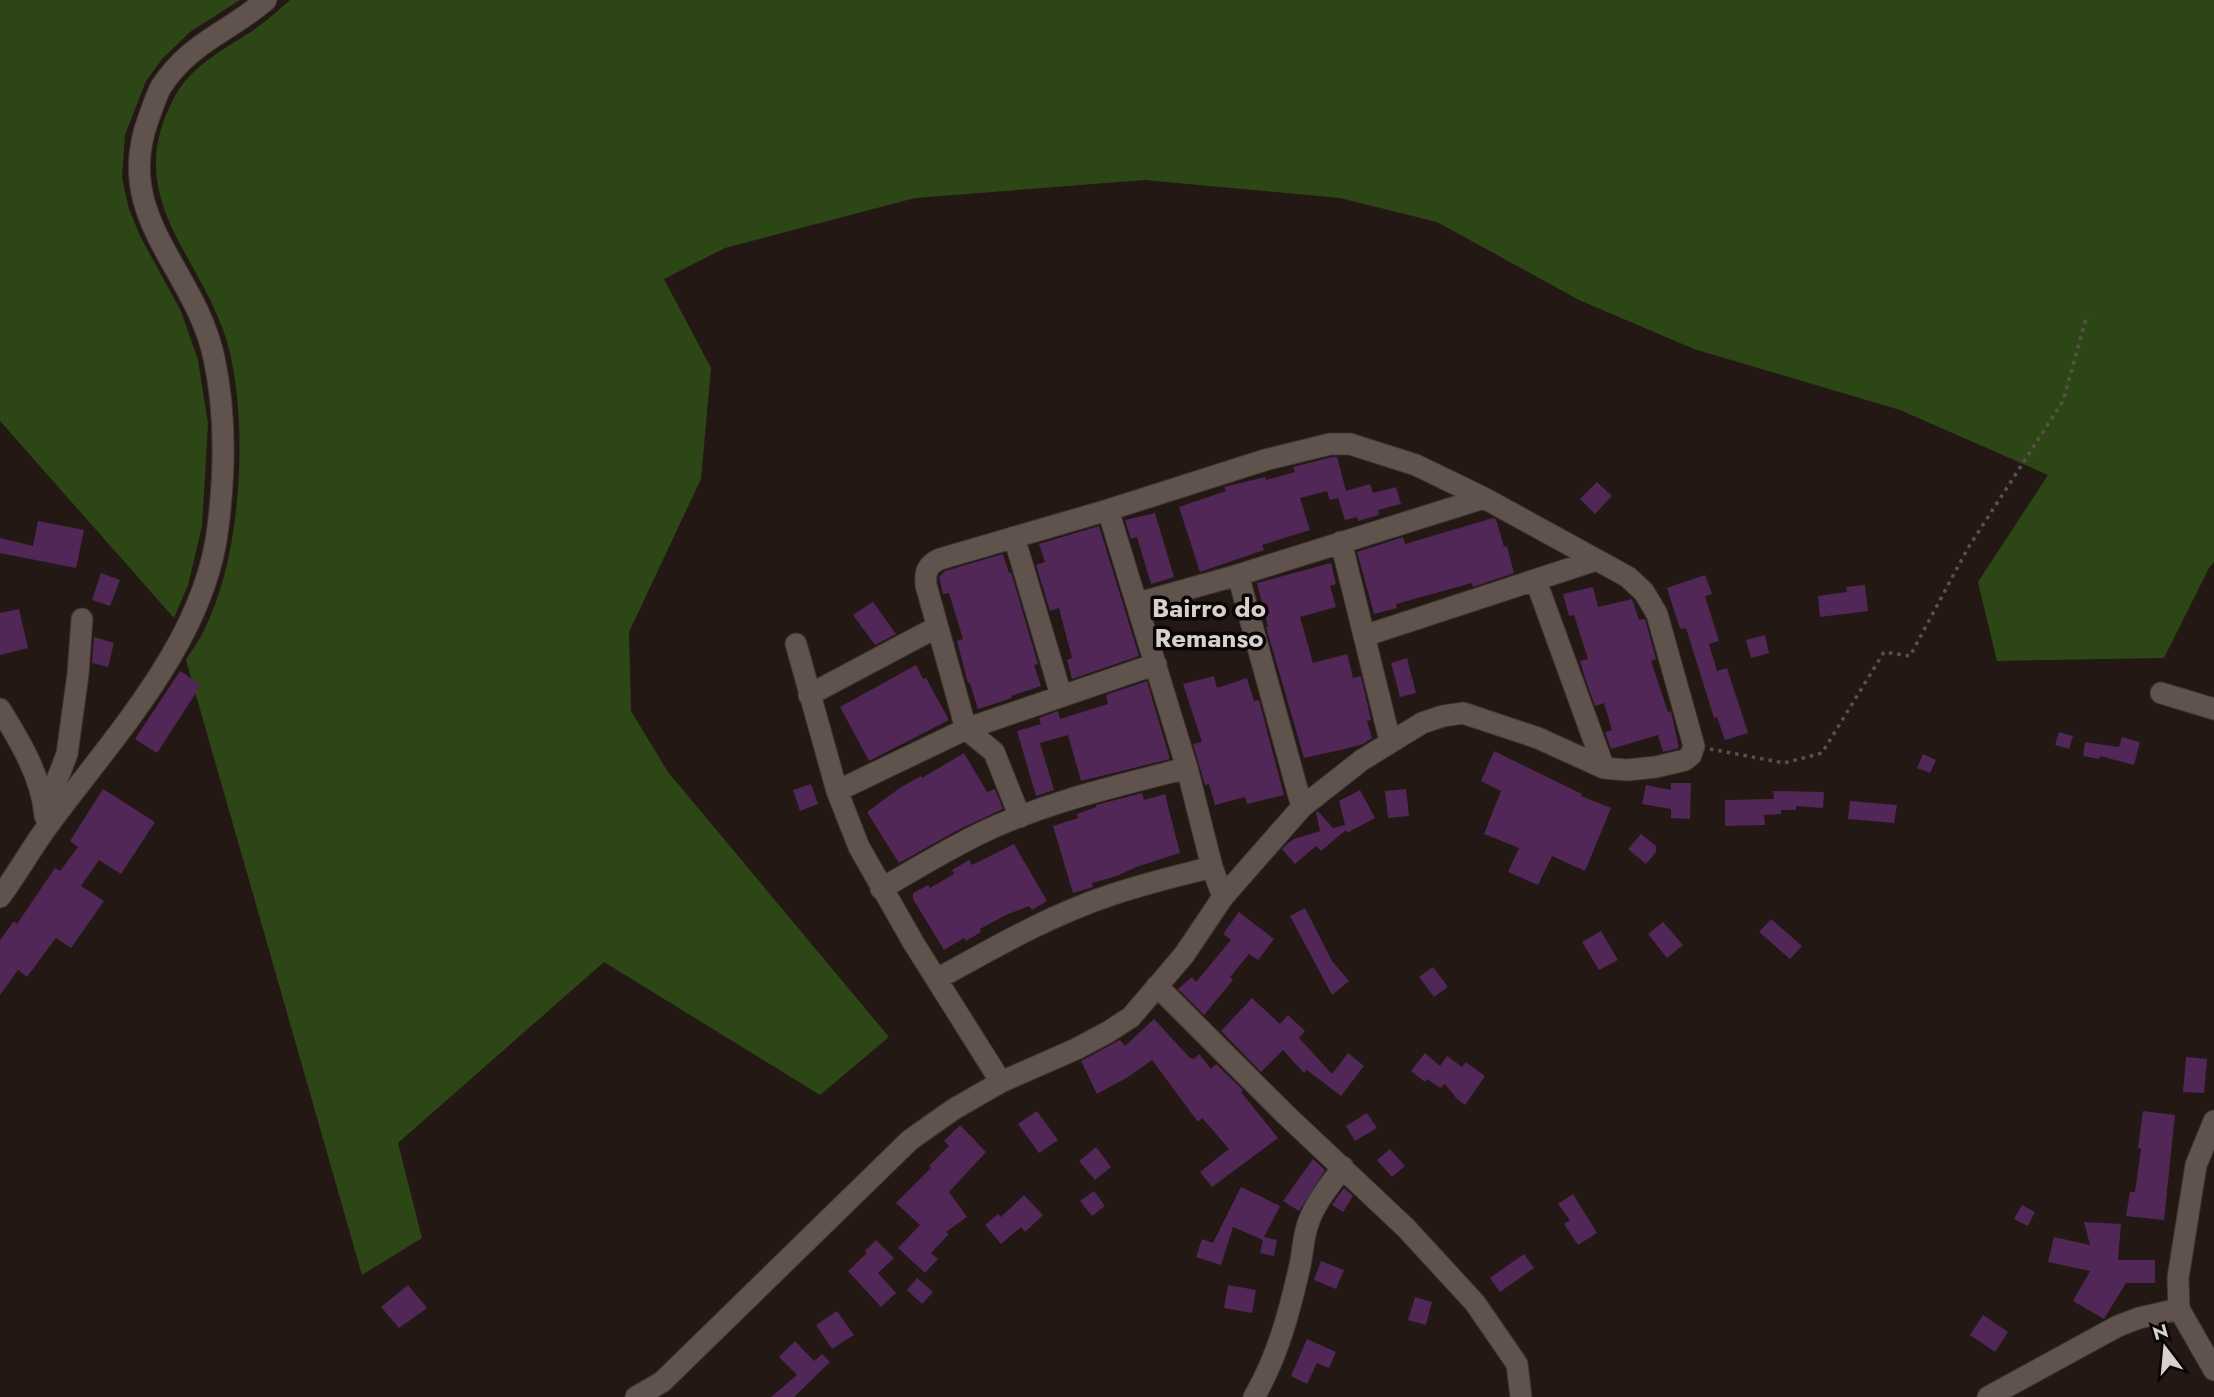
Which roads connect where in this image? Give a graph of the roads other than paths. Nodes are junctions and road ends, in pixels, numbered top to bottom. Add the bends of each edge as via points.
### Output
1 (266, 0) edge
2 (1484, 498) junction
3 (1108, 510) junction
4 (1014, 537) junction
5 (1341, 542) junction
6 (1595, 560) junction
7 (1238, 575) junction
8 (1536, 580) junction
9 (1138, 603) junction
10 (82, 620) dead end
11 (937, 627) junction
12 (1364, 636) junction
13 (796, 644) dead end
14 (1156, 664) junction
15 (2161, 693) dead end
16 (809, 695) junction
17 (1060, 695) junction
18 (0, 709) edge
19 (2214, 709) edge
20 (966, 729) junction
21 (1390, 741) junction
22 (1187, 768) junction
23 (1604, 768) junction
24 (837, 791) junction
25 (1302, 807) junction
26 (1020, 817) junction
27 (45, 820) junction
28 (1212, 867) junction
29 (881, 890) junction
30 (0, 897) edge
31 (1223, 897) junction
32 (937, 979) junction
33 (1157, 986) junction
34 (1002, 1082) junction
35 (2214, 1121) edge
36 (1343, 1167) junction
37 (2179, 1309) junction
38 (2214, 1370) edge
39 (668, 1390) edge
40 (636, 1397) edge
41 (1254, 1397) edge
42 (1521, 1397) edge
43 (1988, 1397) edge

1 - 27 street via 200,45 176,68 160,89 141,139 138,177 144,204 196,304 214,356 224,423 212,561 191,622 132,717
2 - 3 street via 1416,465 1350,444 1330,444
2 - 5 street
2 - 6 street
3 - 4 street
3 - 9 street
4 - 11 street via 930,564 926,585
4 - 17 street
5 - 7 street
5 - 12 street
6 - 8 street
6 - 23 street via 1628,578 1644,592 1657,614 1694,746 1691,755 1676,763 1627,770
7 - 9 street
7 - 25 street
8 - 12 street
8 - 23 street
9 - 14 street
10 - 27 street via 66,754
11 - 16 street
11 - 20 street
12 - 21 street
13 - 16 street
14 - 17 street
14 - 22 street
15 - 19 street
16 - 24 street
17 - 20 street
18 - 27 street via 35,776
20 - 24 street
20 - 26 street via 994,752
21 - 23 street via 1422,723 1463,713 1538,738
21 - 25 street
22 - 26 street
22 - 28 street
24 - 29 street
25 - 31 street
26 - 29 street via 948,850
27 - 30 street
28 - 31 street
28 - 32 street via 1063,914
29 - 32 street
31 - 33 street
32 - 34 street
33 - 34 street via 1131,1017 1108,1032
33 - 36 street
34 - 39 street via 910,1140
35 - 37 street via 2196,1165 2178,1278
36 - 41 street via 1307,1226 1284,1327
36 - 42 street via 1475,1303 1517,1364
37 - 38 street
37 - 43 street via 2118,1326
39 - 40 street

